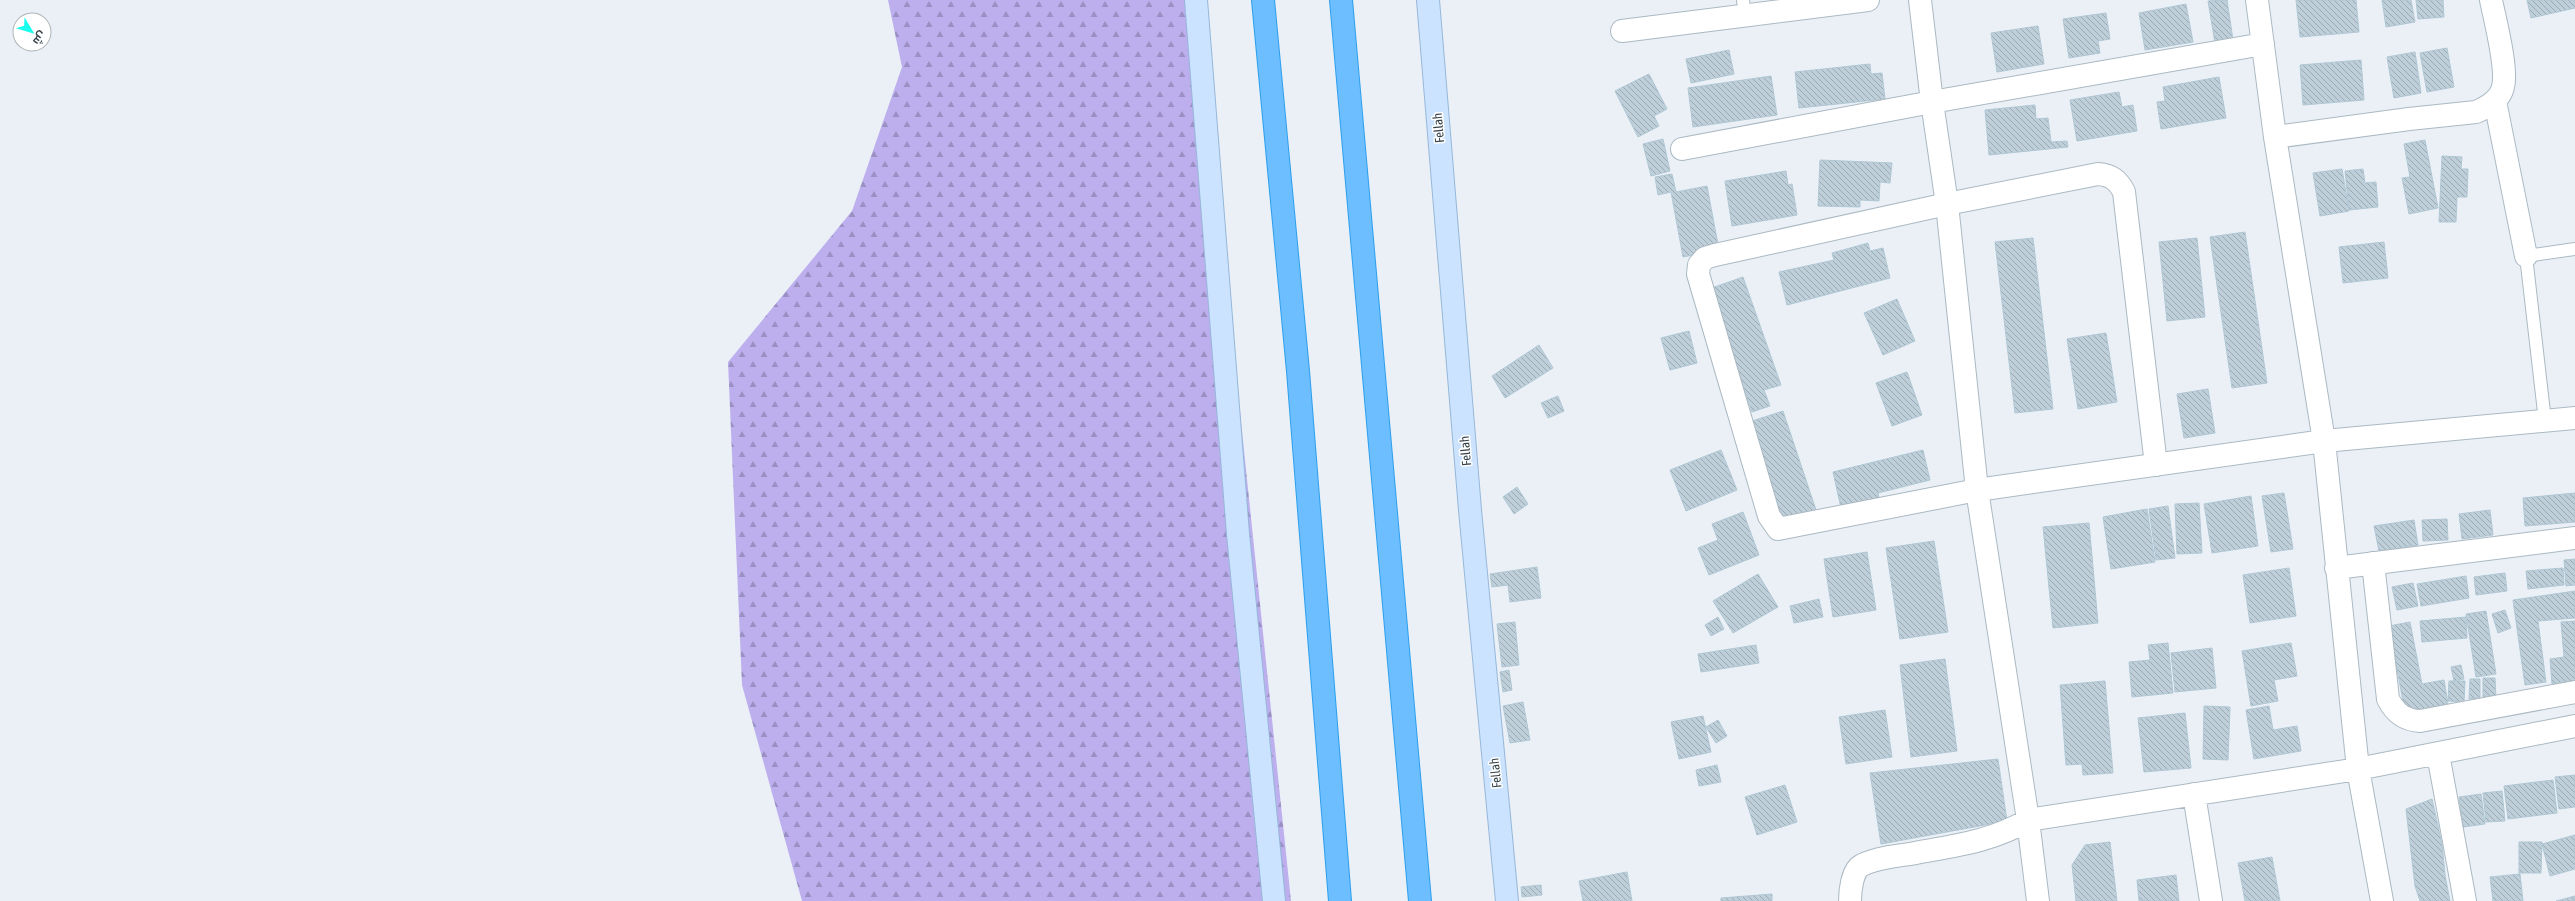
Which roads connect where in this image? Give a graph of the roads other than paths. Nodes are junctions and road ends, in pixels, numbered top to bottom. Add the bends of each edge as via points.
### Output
1 (1196, 0) edge
2 (1263, 0) edge
3 (1341, 0) edge
4 (1428, 0) edge
5 (1868, 0) edge
6 (1920, 0) edge
7 (2257, 0) edge
8 (2491, 0) edge
9 (1744, 8) edge
10 (1622, 31) dead end
11 (2263, 44) junction
12 (2494, 101) junction
13 (1932, 102) junction
14 (2275, 137) junction
15 (1682, 149) dead end
16 (1947, 204) junction
17 (2575, 249) edge
18 (2526, 256) junction
19 (2575, 418) edge
20 (2545, 421) junction
21 (2324, 441) junction
22 (2156, 465) junction
23 (1977, 490) junction
24 (2575, 538) edge
25 (2373, 563) junction
26 (2336, 568) junction
27 (2575, 692) edge
28 (2575, 726) edge
29 (2438, 754) junction
30 (2358, 769) junction
31 (2194, 794) junction
32 (2028, 820) junction
33 (1274, 901) edge
34 (1340, 901) edge
35 (1420, 901) edge
36 (1507, 901) edge
37 (1850, 901) edge
38 (2038, 901) edge
39 (2211, 901) edge
40 (2382, 901) edge
41 (2465, 901) edge

1 - 33 street via 1238,534
2 - 34 highway via 1298,379
3 - 35 highway
4 - 36 street, Fellah via 1470,510
5 - 9 street
6 - 13 street
7 - 11 street
8 - 12 street via 2504,74 2503,87
9 - 10 street
11 - 13 street
11 - 14 street
12 - 14 street via 2476,112
12 - 18 street
13 - 15 street
13 - 16 street
14 - 21 street
16 - 22 street via 2098,174 2107,175 2121,185 2124,192
16 - 23 street
16 - 23 street via 1715,255 1705,258 1699,265 1698,274 1769,516 1776,528
17 - 18 lane
18 - 20 lane
19 - 20 street
20 - 21 street
21 - 22 street
21 - 26 street
22 - 23 street
23 - 32 street
24 - 25 street
25 - 26 street
25 - 27 street via 2388,699 2397,713 2404,718 2420,721
26 - 30 street
28 - 29 street
29 - 30 street
29 - 41 street
30 - 31 street
30 - 40 street
31 - 32 street
31 - 39 street
32 - 37 street via 1985,840 1885,858 1861,865 1854,875
32 - 38 street

